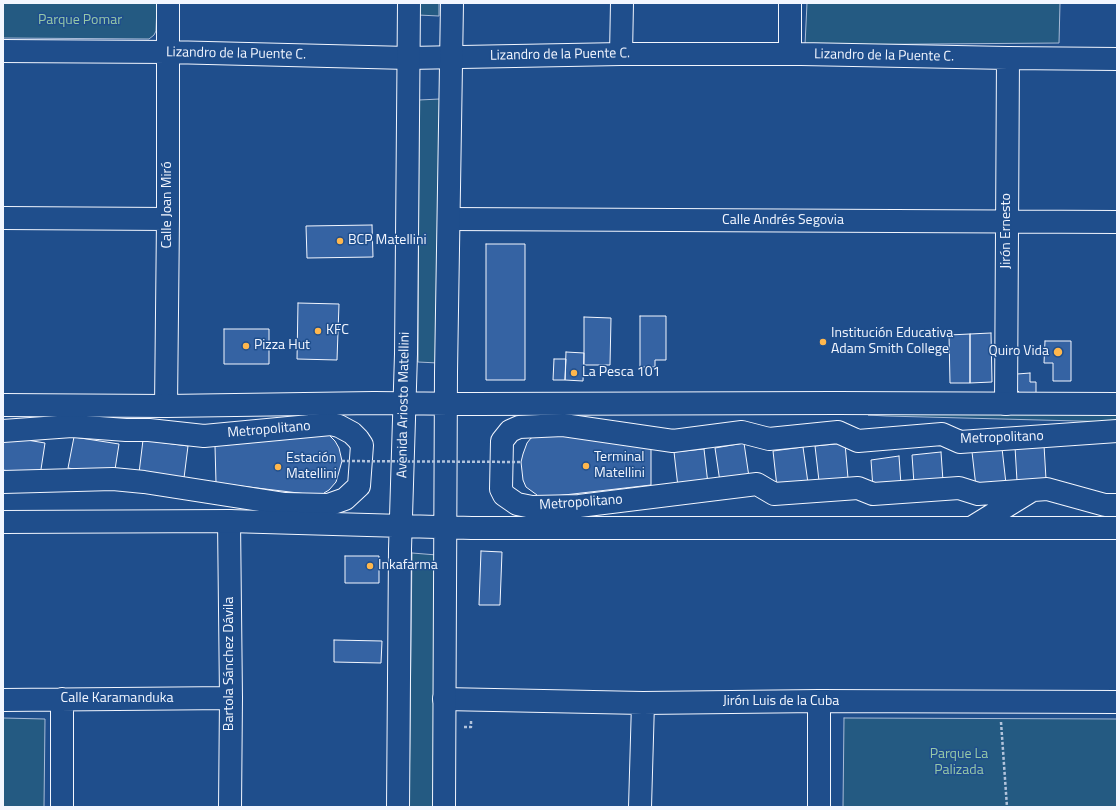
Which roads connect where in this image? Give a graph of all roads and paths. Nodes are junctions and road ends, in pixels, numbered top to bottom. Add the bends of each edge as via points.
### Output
1 (168, 3) edge
2 (409, 3) edge
3 (452, 3) edge
4 (622, 3) edge
5 (790, 3) edge
6 (3, 51) edge
7 (168, 52) junction
8 (622, 54) junction
9 (790, 54) junction
10 (452, 57) junction
11 (408, 58) junction
12 (1008, 58) junction
13 (1117, 59) edge
14 (3, 218) edge
15 (449, 218) junction
16 (168, 219) junction
17 (1007, 221) junction
18 (1117, 222) edge
19 (404, 404) junction
20 (446, 404) junction
21 (1006, 404) junction
22 (1117, 404) edge
23 (3, 405) edge
24 (166, 406) junction
25 (3, 431) edge
26 (1112, 435) edge
27 (342, 461) dead end
28 (521, 462) dead end
29 (3, 482) edge
30 (1034, 489) junction
31 (1113, 502) edge
32 (229, 521) junction
33 (3, 522) edge
34 (401, 526) junction
35 (446, 528) junction
36 (971, 528) junction
37 (1117, 528) edge
38 (231, 698) junction
39 (62, 699) junction
40 (444, 699) junction
41 (3, 700) edge
42 (819, 701) junction
43 (1000, 702) junction
44 (1117, 702) edge
45 (643, 703) junction
46 (62, 807) edge
47 (230, 807) edge
48 (398, 807) edge
49 (444, 807) edge
50 (640, 807) edge
51 (819, 807) edge
52 (1007, 807) edge

1 - 7 street, Calle Joan Miró
2 - 11 street, Avenida Ariosto Matellini
3 - 10 street
4 - 8 street
5 - 9 street
6 - 7 street, Lizandro de la Puente C.
7 - 11 street, Lizandro de la Puente C.
7 - 16 street, Calle Joan Miró
8 - 9 street, Lizandro de la Puente C.
8 - 10 street, Lizandro de la Puente C.
9 - 12 street, Lizandro de la Puente C.
10 - 11 street, Lizandro de la Puente C.
10 - 15 street
11 - 19 street, Avenida Ariosto Matellini
12 - 13 street, Lizandro de la Puente C.
12 - 17 street, Jirón Ernesto
14 - 16 street
15 - 17 street, Calle Andrés Segovia
15 - 20 street
16 - 24 street, Calle Joan Miró
17 - 18 street, Calle Andrés Segovia
17 - 21 street, Jirón Ernesto
19 - 20 street
19 - 24 street
19 - 34 street, Avenida Ariosto Matellini
20 - 21 street
20 - 35 street
21 - 22 street
23 - 24 street
25 - 29 street, Metropolitano via 72,426 204,436 331,424 352,433 362,445 359,486 345,499 328,505 285,504 113,479
26 - 30 street, Metropolitano via 960,442 942,434 858,441 838,432 769,439 742,432 673,441 563,425 519,427 506,434 501,445 501,489 517,504 532,507 579,506 757,484 774,494 858,488 873,494 959,488 978,494
27 - 28 path, bridge
30 - 31 street, Metropolitano via 1047,489
30 - 36 street
32 - 33 street
32 - 34 street
32 - 38 street, Bartola Sánchez Dávila
34 - 35 street
34 - 48 street, Avenida Ariosto Matellini
35 - 36 street
35 - 40 street
36 - 37 street
38 - 39 street, Calle Karamanduka
38 - 47 street, Bartola Sánchez Dávila
39 - 41 street, Calle Karamanduka
39 - 46 street
40 - 45 street, Jirón Luis de la Cuba
40 - 49 street
42 - 43 street, Jirón Luis de la Cuba
42 - 45 street, Jirón Luis de la Cuba
42 - 51 street
43 - 44 street, Jirón Luis de la Cuba
43 - 52 path
45 - 50 street

